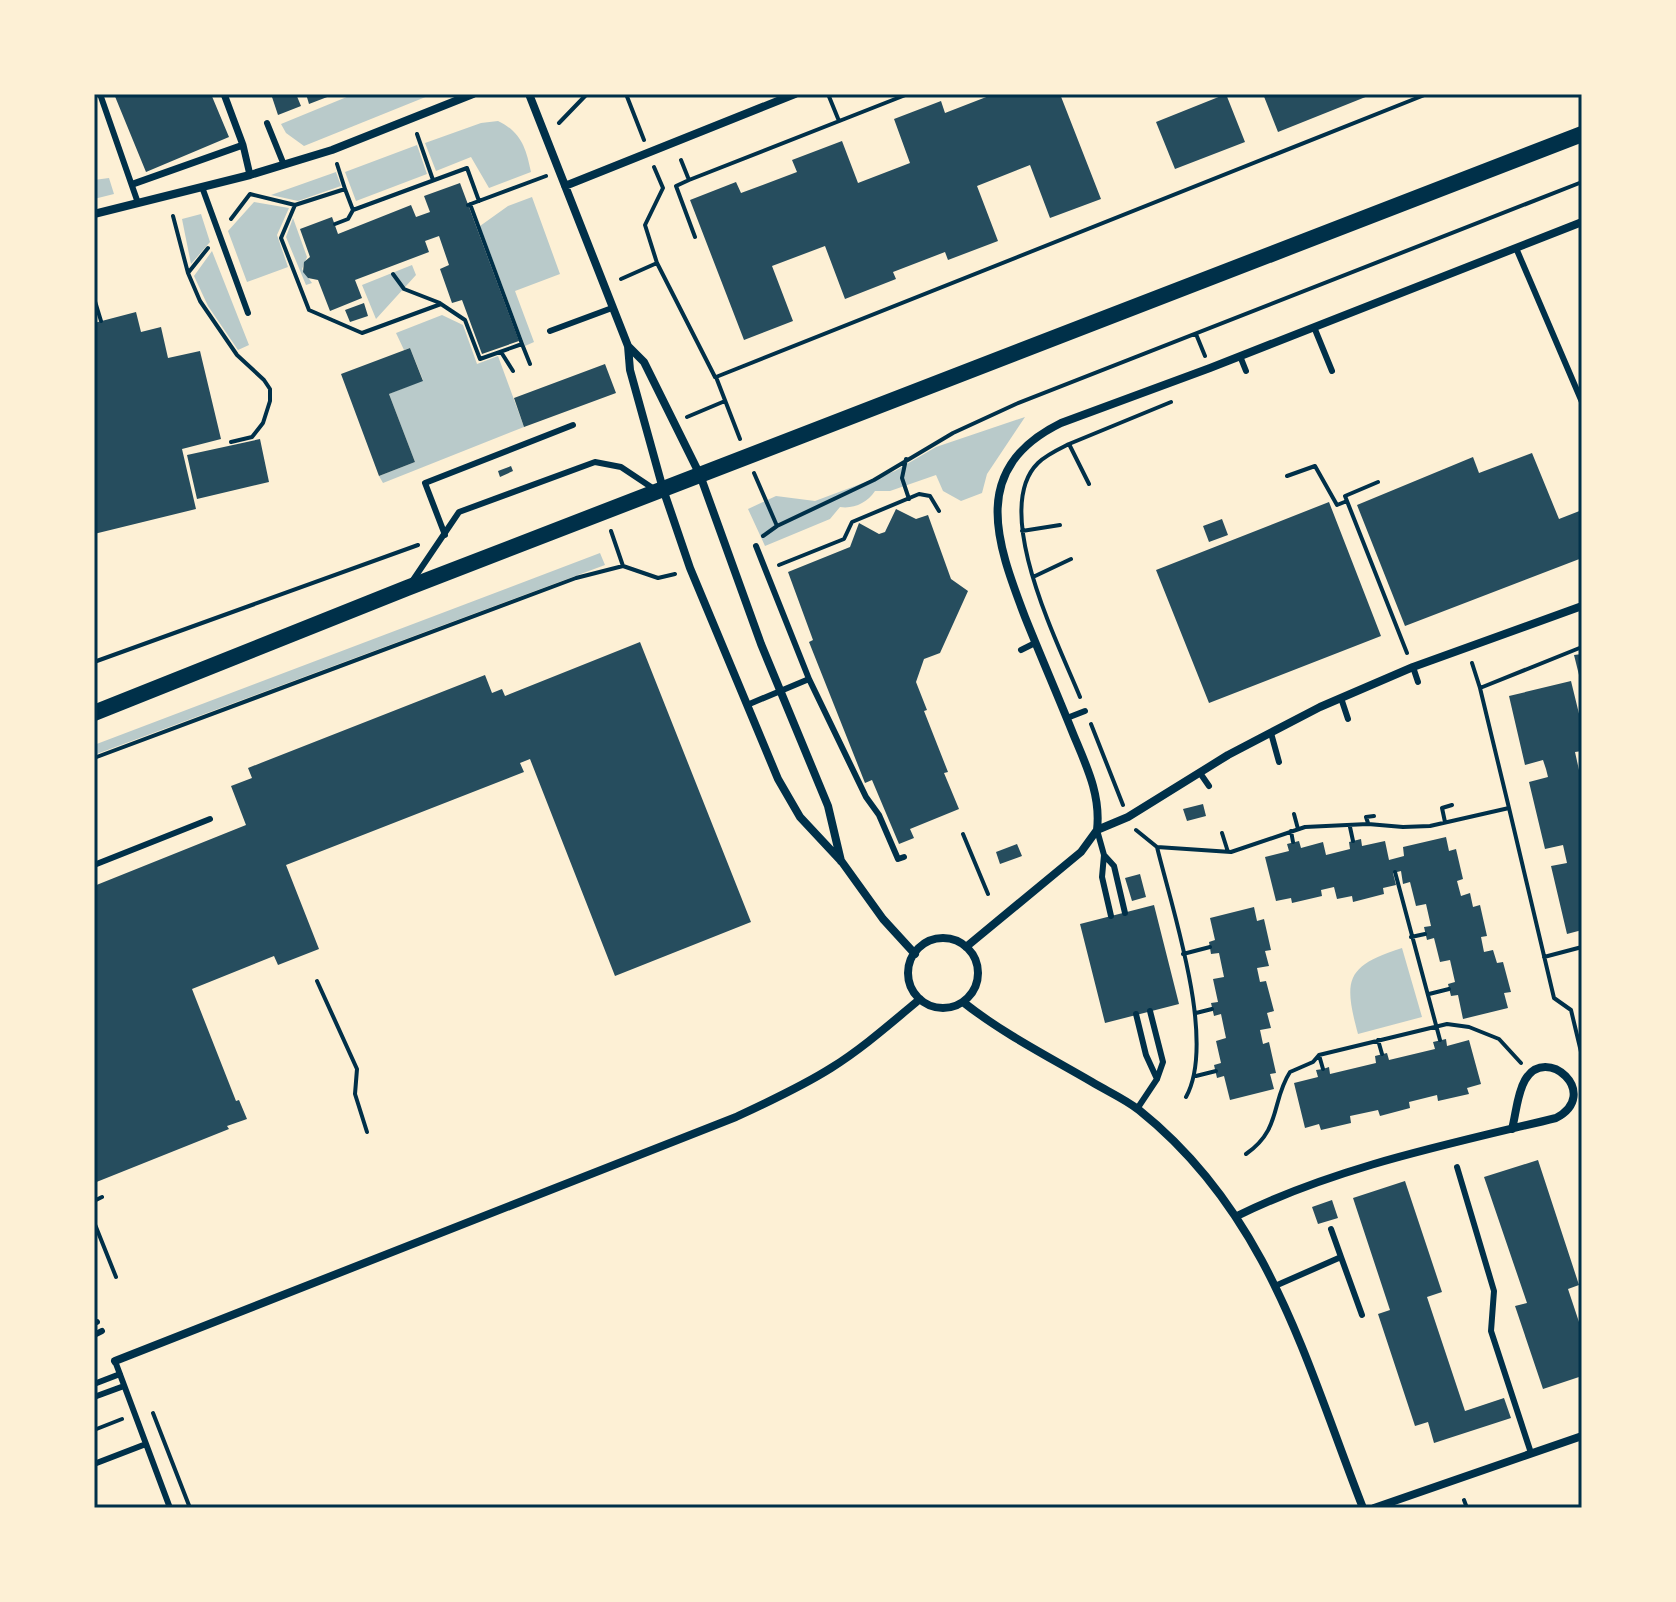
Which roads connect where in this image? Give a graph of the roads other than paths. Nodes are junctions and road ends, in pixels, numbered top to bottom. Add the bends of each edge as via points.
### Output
1 (100, 94) edge
2 (224, 94) edge
3 (473, 94) edge
4 (529, 94) edge
5 (795, 94) edge
6 (267, 123) dead end
7 (1582, 134) edge
8 (243, 145) junction
9 (284, 165) junction
10 (250, 175) junction
11 (133, 184) junction
12 (565, 186) junction
13 (202, 187) junction
14 (138, 203) junction
15 (94, 214) edge
16 (1582, 222) edge
17 (1516, 248) junction
18 (612, 308) junction
19 (248, 313) dead end
20 (1314, 327) junction
21 (550, 331) dead end
22 (628, 346) junction
23 (1240, 356) junction
24 (1246, 371) dead end
25 (1332, 371) dead end
26 (1582, 402) edge
27 (573, 425) dead end
28 (700, 475) junction
29 (660, 490) junction
30 (445, 535) junction
31 (756, 546) dead end
32 (407, 588) junction
33 (1582, 606) edge
34 (1035, 643) junction
35 (1021, 650) dead end
36 (1413, 667) junction
37 (809, 679) junction
38 (1418, 682) dead end
39 (780, 691) junction
40 (1341, 698) junction
41 (747, 705) junction
42 (1085, 711) road end
43 (94, 713) edge
44 (1067, 718) junction
45 (1348, 719) dead end
46 (1271, 733) junction
47 (1279, 762) dead end
48 (1200, 773) junction
49 (1209, 786) dead end
50 (210, 819) dead end
51 (1097, 830) junction
52 (1104, 855) junction
53 (904, 857) dead end
54 (842, 862) junction
55 (94, 865) edge
56 (1125, 913) dead end
57 (1111, 916) dead end
58 (966, 947) junction
59 (915, 954) junction
60 (920, 999) junction
61 (963, 1002) junction
62 (1150, 1011) dead end
63 (1136, 1014) dead end
64 (1157, 1079) junction
65 (1137, 1109) junction
66 (1512, 1129) junction
67 (1457, 1167) dead end
68 (1237, 1216) junction
69 (1331, 1229) dead end
70 (1341, 1257) junction
71 (1275, 1286) junction
72 (1362, 1315) dead end
73 (102, 1331) dead end
74 (94, 1335) edge
75 (115, 1361) joint
76 (120, 1374) junction
77 (94, 1384) edge
78 (124, 1386) junction
79 (94, 1397) edge
80 (1582, 1436) edge
81 (146, 1444) junction
82 (1531, 1453) junction
83 (94, 1464) edge
84 (170, 1508) edge
85 (1363, 1508) edge
86 (1374, 1508) edge

1 - 11 lane
2 - 8 street
3 - 9 street
4 - 12 street
5 - 12 street
6 - 9 lane
7 - 28 main road
8 - 10 street
8 - 11 street
9 - 10 street
10 - 13 street
11 - 14 lane
12 - 18 street
13 - 14 street
13 - 19 lane
14 - 15 street
16 - 17 street
17 - 20 street
17 - 26 lane
18 - 21 lane
18 - 22 street
20 - 23 street
20 - 25 lane
22 - 28 street via 644,362
22 - 29 street
23 - 24 lane
23 - 34 street via 1061,423 1016,455 998,499 999,545
27 - 30 lane via 425,483
28 - 29 main road
28 - 39 street
29 - 30 lane via 621,467 595,462 459,512
29 - 32 main road
29 - 41 street
30 - 32 lane
31 - 37 lane
32 - 43 main road
33 - 36 street
34 - 35 lane
34 - 44 street
36 - 38 lane
36 - 40 street
37 - 39 lane
37 - 53 lane via 898,859
39 - 41 lane
39 - 54 street via 828,806
40 - 45 lane
40 - 46 street
41 - 54 street via 800,817
42 - 44 lane
44 - 51 street via 1095,792
46 - 47 lane
46 - 48 street
48 - 49 lane
48 - 51 street
50 - 55 lane
51 - 52 lane
51 - 58 street via 1081,852
52 - 56 lane via 1114,866
52 - 57 lane via 1102,877
54 - 59 street
58 - 59 street via 942,939 926,943
58 - 61 street via 978,976
59 - 60 street via 909,974
60 - 61 street via 939,1008
60 - 75 street via 830,1069 736,1117
61 - 65 street
62 - 64 lane via 1163,1062
63 - 64 lane
64 - 65 lane
65 - 68 street via 1198,1165
66 - 66 street via 1563,1114 1572,1101 1572,1084 1562,1071 1546,1067 1530,1074
66 - 68 street via 1346,1173
67 - 82 lane via 1494,1291 1491,1331
68 - 71 street
69 - 70 lane
70 - 71 lane
70 - 72 lane
71 - 85 street
73 - 74 lane
75 - 76 lane
76 - 77 lane
76 - 78 lane
78 - 79 lane
78 - 81 lane
80 - 82 street
81 - 83 lane
81 - 84 lane
82 - 86 street

